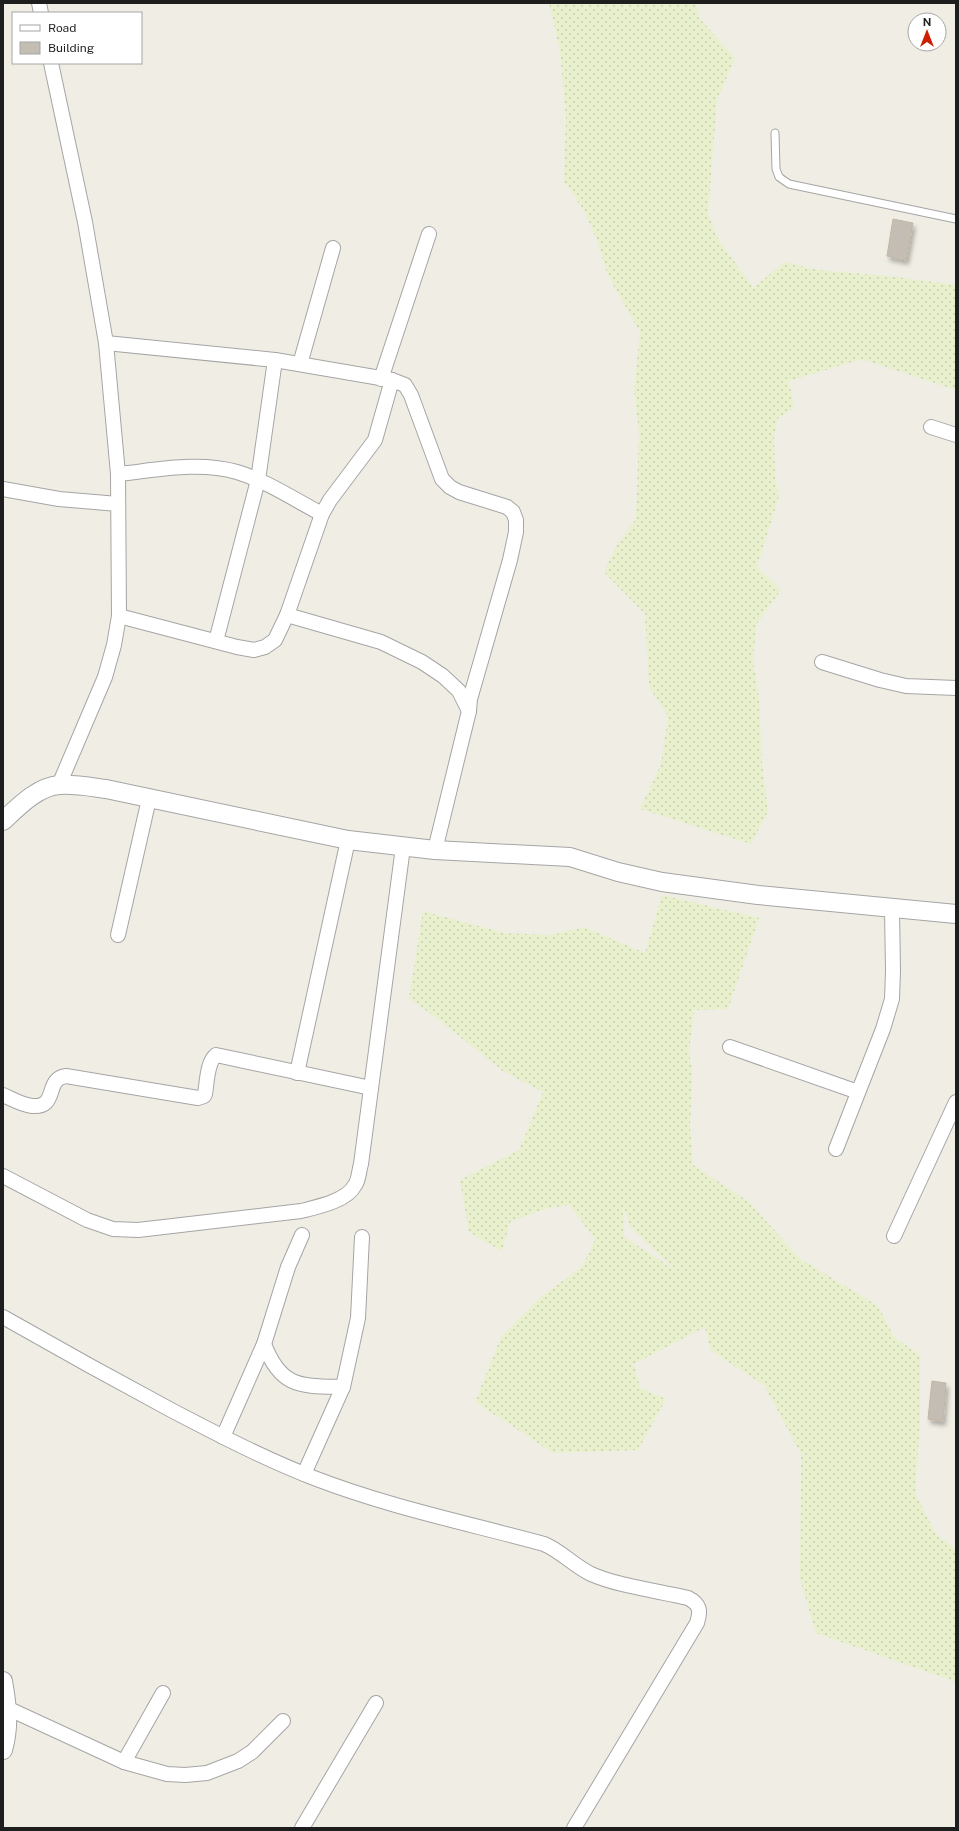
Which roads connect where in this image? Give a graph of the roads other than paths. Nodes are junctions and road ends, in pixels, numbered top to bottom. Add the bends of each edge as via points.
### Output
1 (51, 64) edge
2 (775, 133) dead end
3 (956, 219) edge
4 (430, 234) dead end
5 (333, 248) dead end
6 (106, 343) junction
7 (275, 360) junction
8 (300, 364) junction
9 (386, 379) junction
10 (931, 427) dead end
11 (956, 435) edge
12 (118, 474) junction
13 (258, 480) junction
14 (3, 489) edge
15 (118, 504) junction
16 (322, 514) junction
17 (287, 615) junction
18 (119, 616) junction
19 (216, 641) junction
20 (822, 662) dead end
21 (956, 688) edge
22 (469, 711) junction
23 (59, 785) junction
24 (149, 799) junction
25 (3, 821) edge
26 (348, 840) junction
27 (404, 846) junction
28 (435, 850) junction
29 (892, 909) junction
30 (956, 914) edge
31 (118, 936) dead end
32 (730, 1047) dead end
33 (297, 1072) junction
34 (371, 1088) junction
35 (858, 1092) junction
36 (3, 1095) edge
37 (956, 1102) edge
38 (836, 1149) dead end
39 (3, 1176) edge
40 (302, 1235) dead end
41 (894, 1236) dead end
42 (362, 1237) dead end
43 (3, 1317) edge
44 (264, 1344) junction
45 (342, 1387) junction
46 (223, 1437) junction
47 (304, 1474) junction
48 (3, 1681) edge
49 (163, 1693) dead end
50 (376, 1704) dead end
51 (7, 1708) junction
52 (283, 1720) dead end
53 (3, 1750) edge
54 (124, 1762) junction
55 (302, 1828) edge
56 (574, 1828) edge

1 - 6 street via 85,222
2 - 3 lane via 776,169 779,177 789,184
4 - 9 street
5 - 8 street
6 - 7 street
6 - 12 street
7 - 8 street
7 - 13 street
8 - 9 street
9 - 16 street via 375,440
9 - 22 street via 405,385 411,394 442,479 450,487 506,507 513,512 516,520 510,560 470,699
10 - 11 street
12 - 13 street via 188,467 213,468 237,472
12 - 15 street
13 - 16 street
13 - 19 street
14 - 15 street via 59,499
15 - 18 street
16 - 17 street
17 - 19 street via 275,640 266,647 254,650
17 - 22 street via 381,642 415,658 443,676 459,691
18 - 19 street
18 - 23 street via 105,677
20 - 21 street via 906,686
22 - 28 street
23 - 24 street via 106,789
23 - 25 street via 29,798
24 - 26 street
24 - 31 street
26 - 27 street
26 - 33 street
27 - 28 street
27 - 34 street
28 - 29 street via 570,857 662,882
29 - 30 street
29 - 35 street via 892,999
32 - 35 street
33 - 34 street
33 - 36 street via 216,1055 210,1065 205,1094 198,1098 66,1076 57,1078 48,1102 43,1105 32,1106
34 - 39 street via 361,1164 355,1185 346,1195 301,1211 138,1230 113,1229 87,1220
35 - 38 street
37 - 41 street
40 - 44 street via 288,1267
42 - 45 street via 358,1318
43 - 46 street via 106,1376
44 - 45 street via 270,1360 278,1370 297,1384
44 - 46 street
45 - 47 street
46 - 47 street
47 - 56 street via 414,1510 544,1544 601,1578 688,1598 699,1607 697,1623
48 - 51 street
49 - 54 street
50 - 55 street
51 - 53 street
51 - 54 street
52 - 54 street via 252,1752 238,1761 207,1773 167,1774

